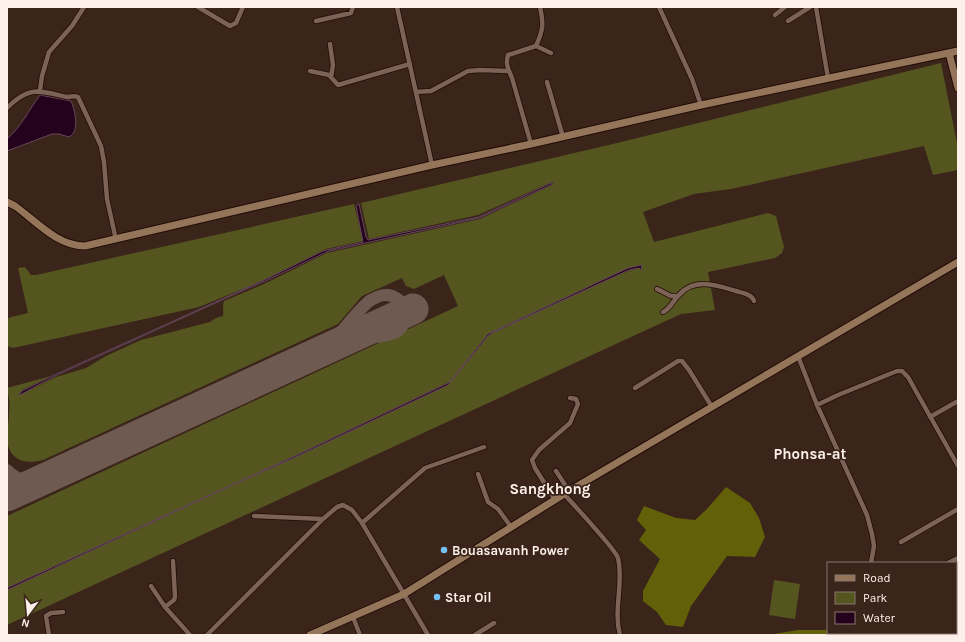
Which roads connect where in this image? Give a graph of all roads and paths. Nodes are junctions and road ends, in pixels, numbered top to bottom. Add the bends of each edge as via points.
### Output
1 (84, 7) edge
2 (198, 7) edge
3 (243, 7) edge
4 (353, 7) edge
5 (397, 7) edge
6 (540, 7) edge
7 (659, 7) edge
8 (785, 7) edge
9 (810, 7) edge
10 (816, 7) edge
11 (775, 15) dead end
12 (316, 21) dead end
13 (788, 21) dead end
14 (330, 44) dead end
15 (536, 46) junction
16 (958, 51) edge
17 (551, 53) dead end
18 (949, 53) junction
19 (410, 64) junction
20 (310, 71) dead end
21 (508, 71) junction
22 (331, 76) junction
23 (828, 78) junction
24 (547, 82) dead end
25 (958, 88) edge
26 (40, 90) junction
27 (416, 92) junction
28 (701, 105) junction
29 (7, 108) edge
30 (563, 137) junction
31 (531, 144) junction
32 (432, 165) junction
33 (7, 202) edge
34 (116, 240) junction
35 (958, 262) edge
36 (657, 289) dead end
37 (678, 296) junction
38 (754, 301) dead end
39 (663, 312) dead end
40 (798, 356) junction
41 (635, 388) dead end
42 (570, 398) dead end
43 (958, 401) edge
44 (817, 405) junction
45 (712, 407) junction
46 (930, 417) junction
47 (484, 447) dead end
48 (958, 466) edge
49 (556, 471) dead end
50 (478, 474) dead end
51 (566, 493) junction
52 (555, 500) junction
53 (958, 509) edge
54 (254, 516) dead end
55 (322, 519) junction
56 (362, 524) junction
57 (511, 527) junction
58 (900, 542) dead end
59 (173, 561) dead end
60 (871, 562) edge
61 (151, 586) dead end
62 (404, 594) junction
63 (165, 607) junction
64 (63, 612) dead end
65 (353, 617) junction
66 (494, 623) dead end
67 (49, 635) edge
68 (190, 635) edge
69 (207, 635) edge
70 (310, 635) edge
71 (360, 635) edge
72 (428, 635) edge
73 (475, 635) edge
74 (620, 635) edge

1 - 26 street via 72,26 49,52
2 - 3 street via 230,26 236,23
4 - 12 street via 351,13
5 - 19 street
6 - 15 street via 543,30
7 - 28 street
8 - 11 street
9 - 13 street
10 - 23 street
14 - 22 street via 334,65
15 - 17 street
15 - 21 street via 508,55
16 - 18 street
18 - 23 street
18 - 25 street
19 - 22 street via 340,84 336,84
19 - 27 street
20 - 22 street
21 - 27 street via 468,71 431,91
21 - 31 street
23 - 28 street
24 - 30 street
26 - 29 street via 25,94
26 - 34 street via 78,97 101,146 107,199
27 - 32 street
28 - 30 street
30 - 31 street
31 - 32 street
32 - 34 street
33 - 34 street via 22,210 54,236 68,243 85,246
35 - 40 street
36 - 37 street via 671,296
37 - 38 street via 685,289 702,283 748,294
37 - 39 street via 668,310
40 - 44 street
40 - 45 street
41 - 45 street via 682,361
42 - 52 street via 576,399 578,404 570,423 539,450 532,461
43 - 46 street
44 - 46 street via 900,370 905,372
44 - 60 street via 867,514 874,546
45 - 51 street
46 - 48 street
47 - 56 street via 426,468
49 - 51 street
50 - 57 street via 488,502 498,509
51 - 52 street
51 - 74 street via 618,556 620,580 617,616
52 - 57 street
53 - 58 street
54 - 55 street
55 - 56 street via 343,505 352,510
55 - 69 street
56 - 62 street
57 - 62 street
59 - 63 street via 175,597
61 - 63 street
62 - 65 street
62 - 72 street
63 - 68 street
64 - 67 street via 46,616
65 - 70 street
65 - 71 street
66 - 73 street

